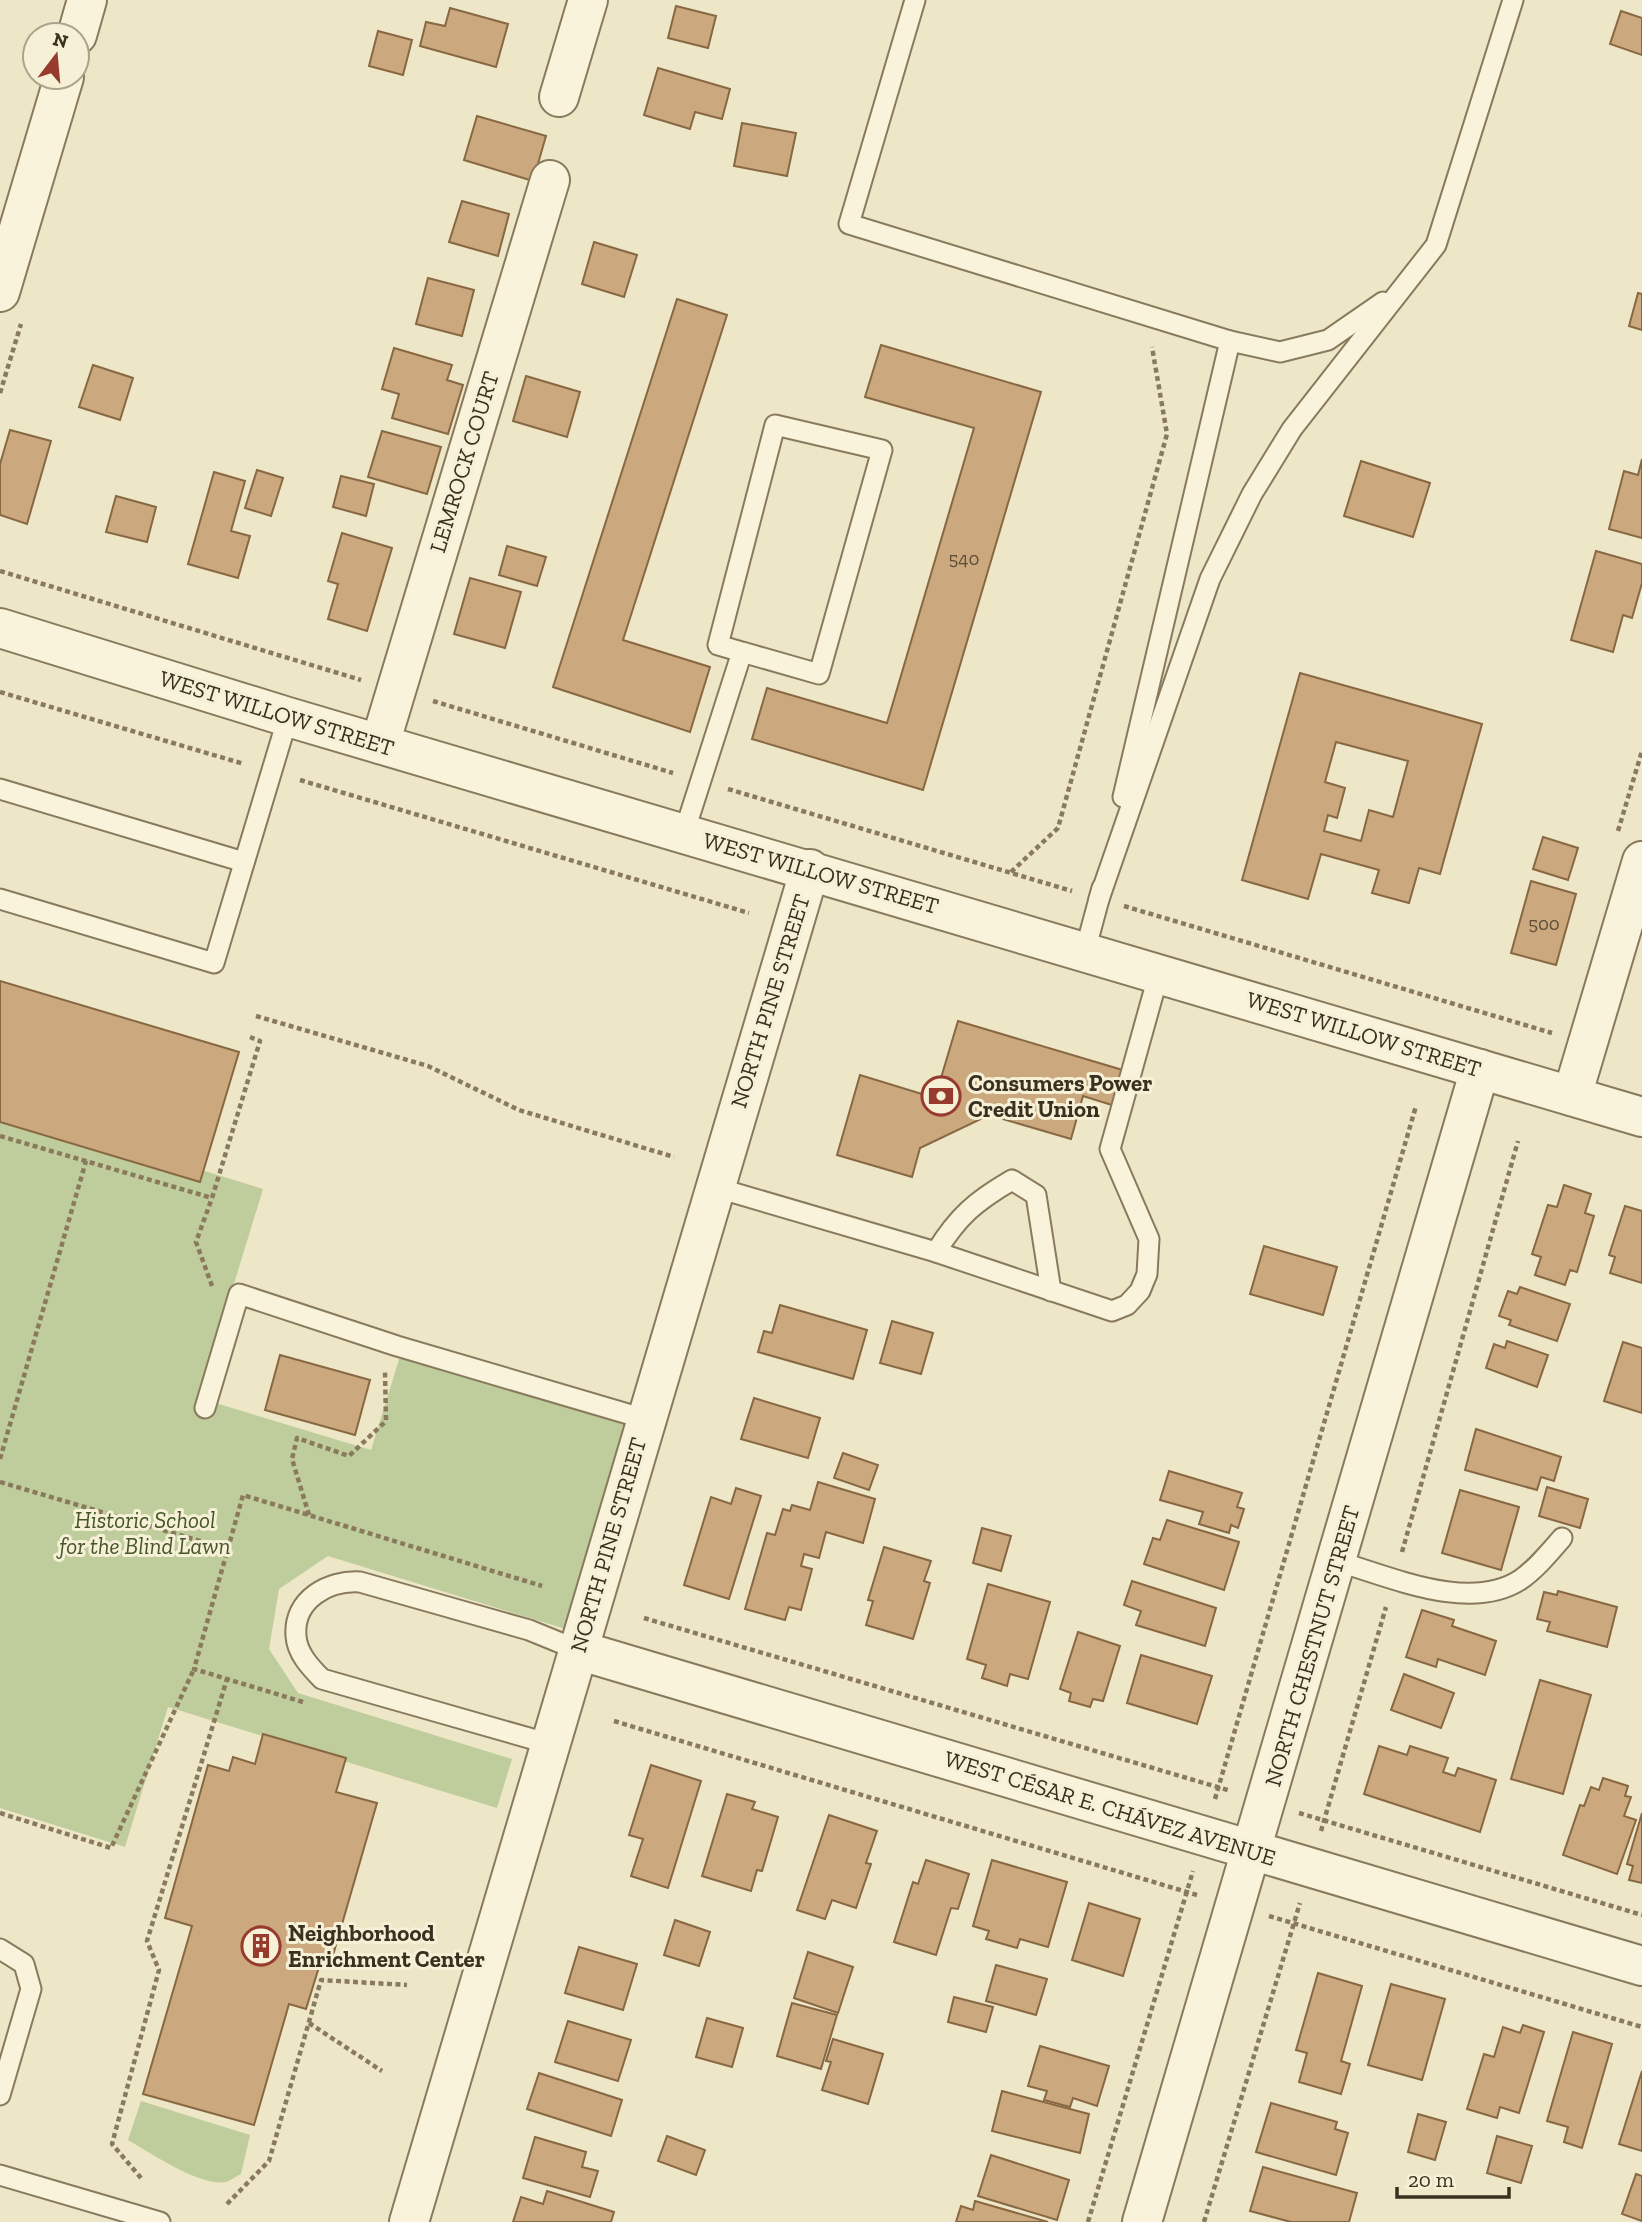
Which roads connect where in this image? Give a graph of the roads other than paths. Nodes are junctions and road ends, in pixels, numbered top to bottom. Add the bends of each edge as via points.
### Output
1 (87, 0) edge
2 (588, 0) edge
3 (915, 0) edge
4 (1513, 0) edge
5 (81, 21) edge
6 (60, 91) edge
7 (559, 97) dead end
8 (550, 180) dead end
9 (1403, 288) junction
10 (0, 292) edge
11 (1230, 341) junction
12 (0, 628) edge
13 (742, 652) junction
14 (288, 717) junction
15 (380, 744) junction
16 (0, 789) edge
17 (684, 833) junction
18 (1642, 861) edge
19 (244, 862) junction
20 (810, 869) junction
21 (0, 899) edge
22 (1099, 899) junction
23 (1085, 951) junction
24 (1159, 973) junction
25 (1480, 1069) junction
26 (1572, 1096) junction
27 (1642, 1117) edge
28 (714, 1186) junction
29 (936, 1252) junction
30 (1051, 1291) junction
31 (205, 1408) dead end
32 (645, 1419) junction
33 (1562, 1538) dead end
34 (1336, 1561) junction
35 (578, 1650) junction
36 (551, 1744) junction
37 (1252, 1850) junction
38 (0, 1949) edge
39 (1642, 1966) edge
40 (0, 2095) edge
41 (0, 2175) edge
42 (160, 2222) edge
43 (409, 2222) edge
44 (1142, 2222) edge

1 - 5 street
2 - 7 street
3 - 11 lane via 849,224
4 - 9 lane via 1436,245
6 - 10 street
8 - 15 street, LEMROCK COURT
9 - 11 lane via 1328,340 1280,352
9 - 22 lane via 1336,368 1252,494 1210,579
11 - 22 lane
12 - 14 street, WEST WILLOW STREET
13 - 13 lane via 718,645 775,425 882,450 819,674
13 - 17 lane
14 - 15 street, WEST WILLOW STREET
14 - 19 lane
15 - 17 street, WEST WILLOW STREET
16 - 19 lane
17 - 20 street, WEST WILLOW STREET
18 - 26 street
19 - 21 lane via 214,963
20 - 23 street, WEST WILLOW STREET
20 - 28 street, NORTH PINE STREET
22 - 23 lane
23 - 24 street, WEST WILLOW STREET
24 - 25 street, WEST WILLOW STREET
24 - 30 lane via 1110,1149 1149,1239 1147,1274 1127,1305 1112,1311
25 - 26 street, WEST WILLOW STREET
25 - 34 street, NORTH CHESTNUT STREET
26 - 27 street, WEST WILLOW STREET
28 - 29 lane
28 - 32 street, NORTH PINE STREET
29 - 30 lane
29 - 30 lane via 953,1224 977,1201 1012,1180 1036,1195
31 - 32 lane via 239,1294
32 - 35 street, NORTH PINE STREET
33 - 34 lane via 1522,1578 1475,1594 1453,1594
34 - 37 street, NORTH CHESTNUT STREET
35 - 36 street, NORTH PINE STREET
35 - 36 lane via 528,1630 360,1582 324,1587 310,1598 301,1614 295,1635 299,1650 321,1679
35 - 37 street, WEST CÉSAR E. CHÁVEZ AVENUE
36 - 43 street, NORTH PINE STREET
37 - 39 street, WEST CÉSAR E. CHÁVEZ AVENUE
37 - 44 street, NORTH CHESTNUT STREET
38 - 40 lane via 24,1964 31,1989
41 - 42 lane

